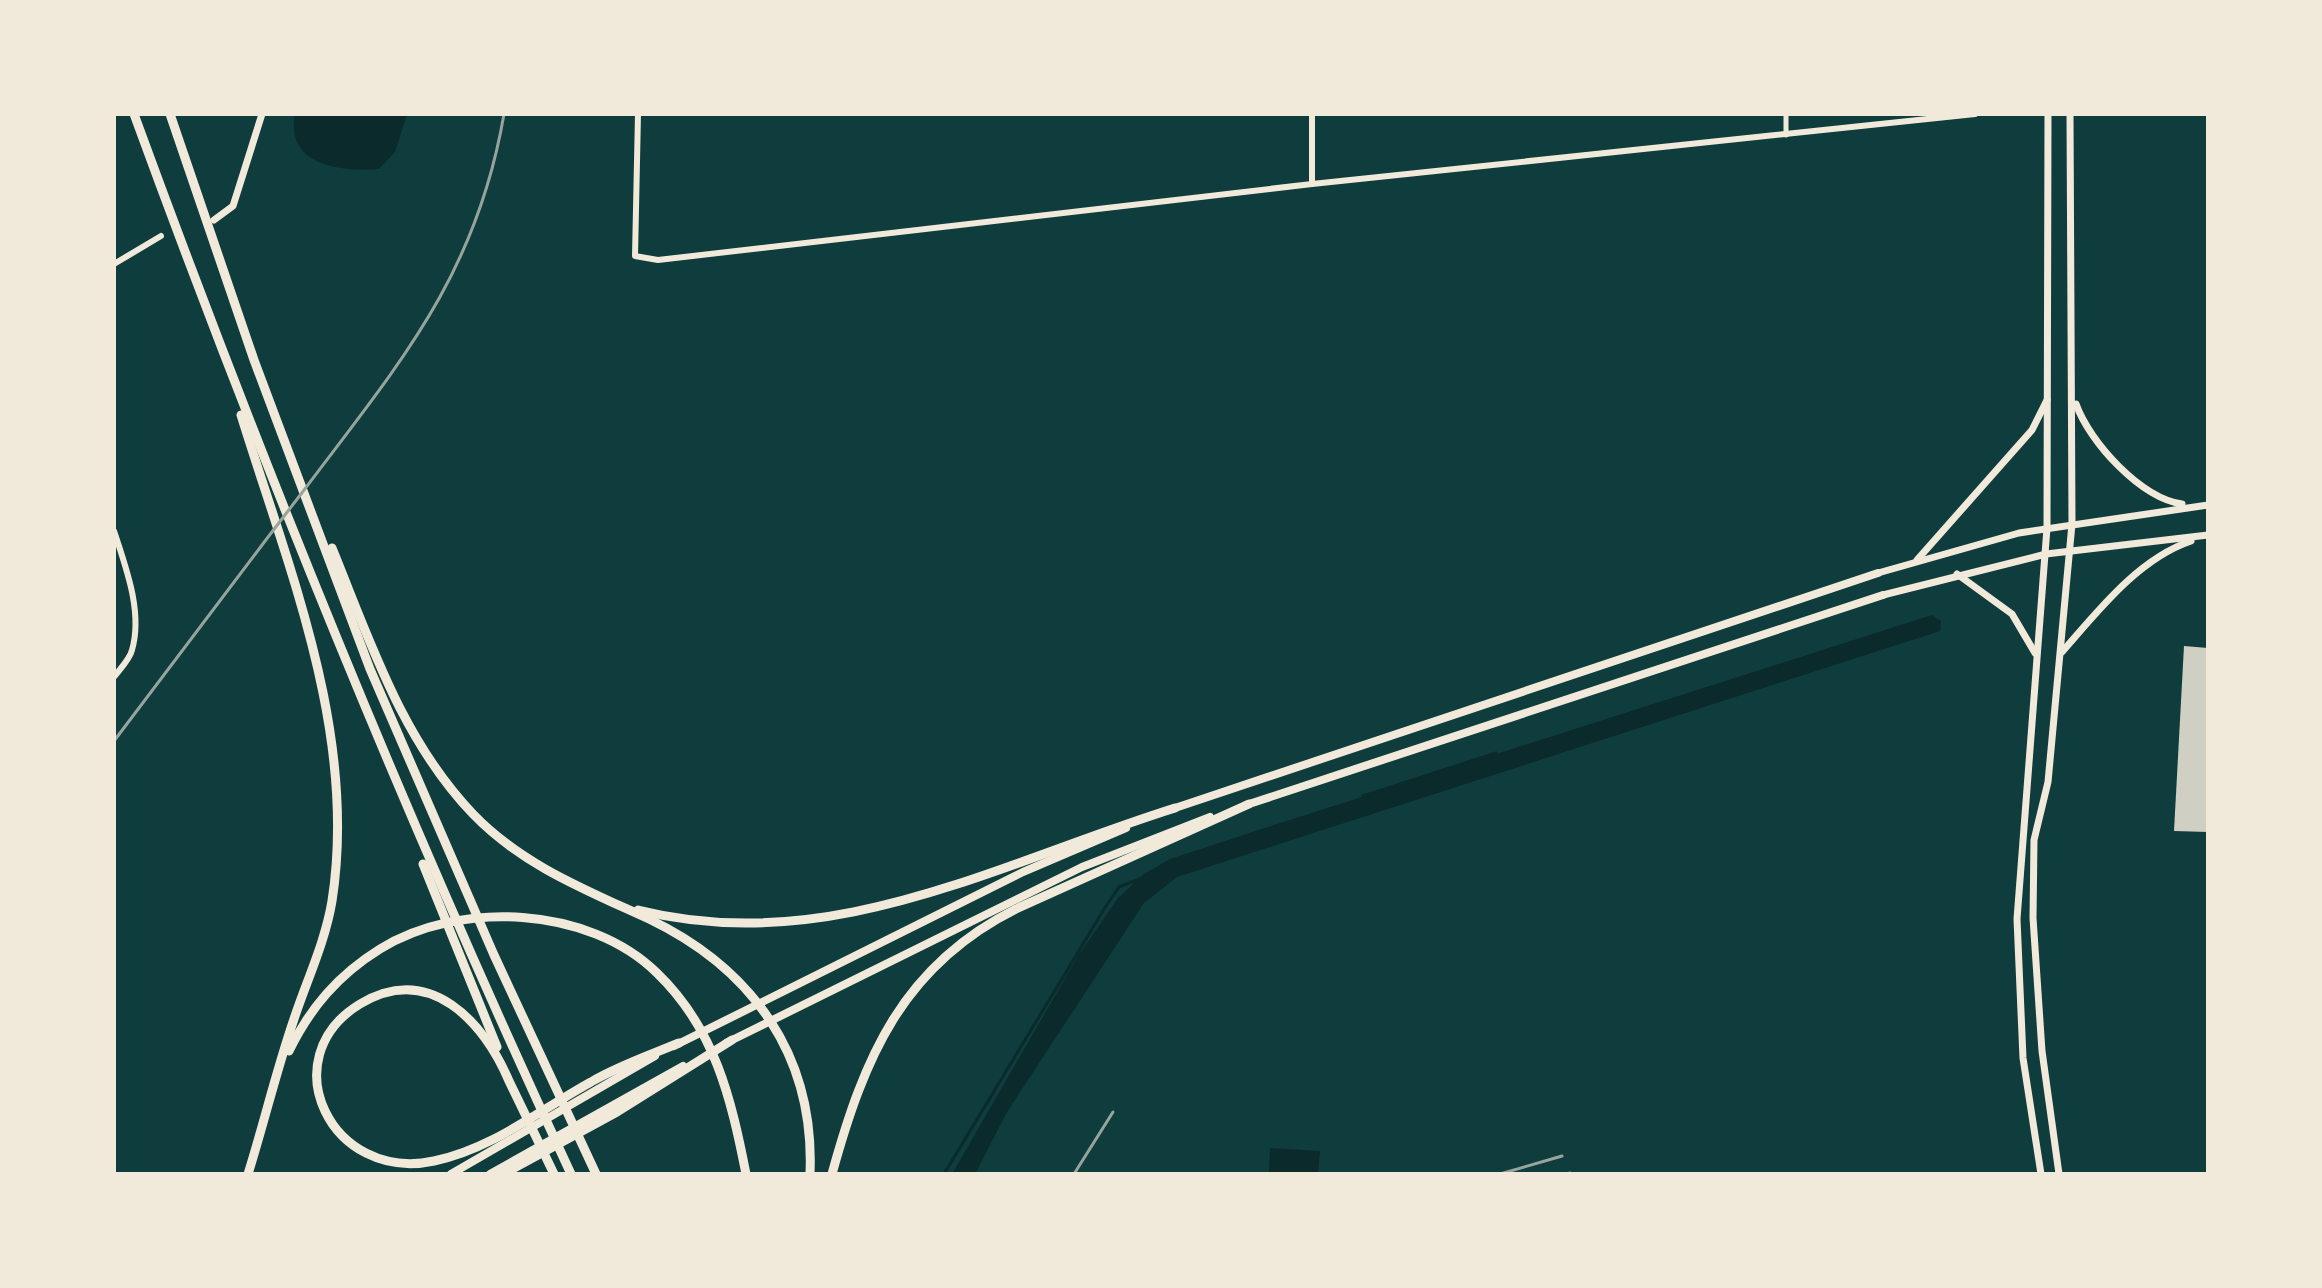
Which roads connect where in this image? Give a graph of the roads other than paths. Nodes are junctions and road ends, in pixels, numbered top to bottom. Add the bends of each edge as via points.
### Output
1 (134, 114) edge
2 (170, 114) edge
3 (262, 114) edge
4 (638, 114) edge
5 (1312, 114) edge
6 (1786, 114) edge
7 (1975, 114) edge
8 (2048, 114) edge
9 (2070, 114) edge
10 (1786, 135) junction
11 (1312, 184) junction
12 (214, 220) dead end
13 (161, 236) dead end
14 (114, 264) edge
15 (226, 365) junction
16 (2048, 398) junction
17 (2074, 398) junction
18 (2208, 505) edge
19 (2192, 506) junction
20 (2072, 524) junction
21 (2047, 528) junction
22 (321, 529) junction
23 (114, 531) edge
24 (2208, 535) edge
25 (2071, 551) junction
26 (2046, 554) junction
27 (1917, 560) junction
28 (1878, 573) joint
29 (1957, 574) junction
30 (1883, 595) joint
31 (2035, 653) junction
32 (2061, 653) junction
33 (114, 677) edge
34 (1249, 804) junction
35 (1175, 808) junction
36 (599, 897) junction
37 (469, 963) junction
38 (732, 1040) junction
39 (679, 1043) junction
40 (504, 1070) junction
41 (274, 1082) junction
42 (595, 1172) edge
43 (248, 1174) edge
44 (451, 1174) edge
45 (490, 1174) edge
46 (503, 1174) edge
47 (554, 1174) edge
48 (571, 1174) edge
49 (746, 1174) edge
50 (810, 1174) edge
51 (832, 1174) edge
52 (2041, 1174) edge
53 (2059, 1174) edge

1 - 15 highway
2 - 22 highway via 254,360
3 - 12 main road via 233,206
4 - 11 street via 635,256 658,260
5 - 11 street
6 - 10 street
7 - 10 street
8 - 16 main road
9 - 17 main road
10 - 11 street
13 - 14 street
15 - 37 highway
15 - 41 highway via 311,643 328,722 337,809 337,856 325,932
16 - 21 main road
16 - 27 main road via 2032,430
17 - 19 main road via 2090,435 2149,493
17 - 20 main road
18 - 19 main road
19 - 20 main road
20 - 21 main road
20 - 25 main road
21 - 26 main road
21 - 27 main road
22 - 36 highway via 408,726 431,765 474,815 538,866
22 - 42 highway via 370,669
23 - 33 street via 134,611 132,652
24 - 25 main road
24 - 32 main road via 2173,547 2149,563
25 - 26 main road
25 - 32 main road
26 - 29 main road
26 - 31 main road
27 - 28 main road
28 - 35 highway
29 - 30 main road
29 - 31 main road via 2012,614
30 - 34 highway
31 - 52 main road via 2016,966 2023,1058
32 - 53 main road via 2048,782 2034,840 2033,918 2042,1051
34 - 38 highway via 1082,867
34 - 51 highway via 1006,914 947,955 914,988 880,1037 858,1087
35 - 36 highway via 990,874 815,920 730,925 672,918
35 - 39 highway via 1023,872
36 - 50 highway via 689,941 723,966 765,1010 794,1065 809,1132
37 - 40 highway
37 - 48 highway
38 - 45 highway
38 - 46 highway via 617,1112
39 - 40 highway via 593,1080 506,1133 420,1163 378,1159 339,1135 324,1109 318,1072 329,1033 351,1009 380,995 410,991 440,997 469,1016
39 - 44 highway
40 - 47 highway
41 - 43 highway
41 - 49 highway via 298,1031 330,989 381,948 413,932 481,918 533,918 598,935 656,971 683,1001 711,1046 736,1122

